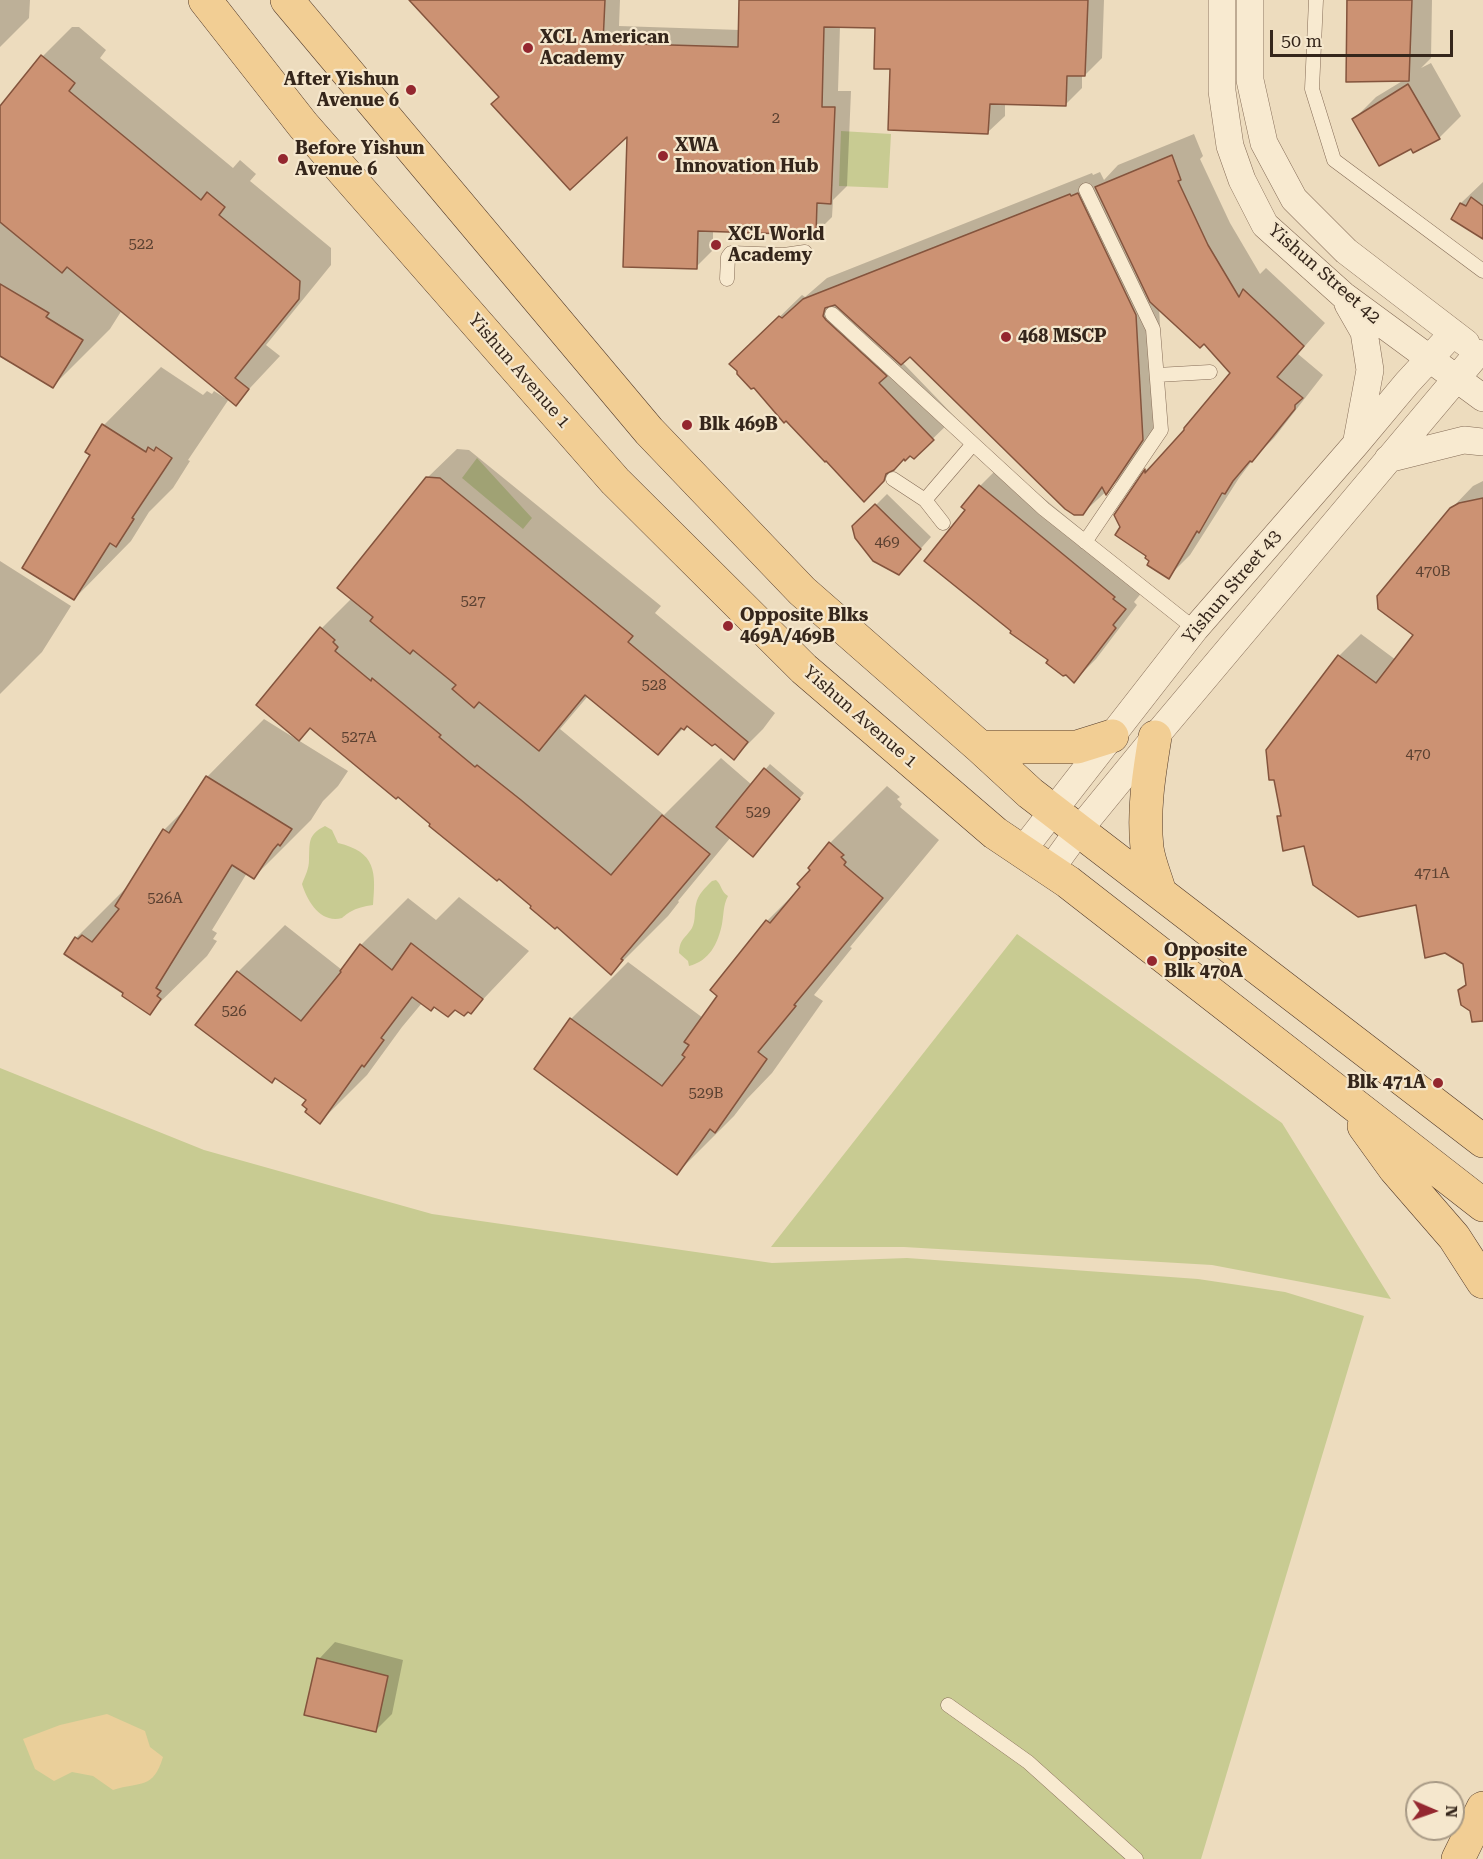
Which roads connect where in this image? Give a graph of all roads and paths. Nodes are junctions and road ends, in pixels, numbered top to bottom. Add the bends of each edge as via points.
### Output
1 (205, 0) edge
2 (287, 0) edge
3 (1222, 0) edge
4 (1250, 0) edge
5 (1316, 0) edge
6 (1086, 190) dead end
7 (805, 252) dead end
8 (1483, 271) edge
9 (727, 279) dead end
10 (1343, 295) junction
11 (832, 314) dead end
12 (1453, 333) junction
13 (1480, 355) edge
14 (1429, 360) junction
15 (1210, 372) dead end
16 (1157, 375) junction
17 (1457, 379) junction
18 (1483, 398) edge
19 (1483, 442) edge
20 (973, 444) junction
21 (1356, 444) junction
22 (1388, 459) junction
23 (893, 478) dead end
24 (925, 500) junction
25 (943, 523) dead end
26 (1085, 542) junction
27 (1195, 629) junction
28 (1112, 736) junction
29 (1155, 737) junction
30 (980, 747) junction
31 (1053, 810) junction
32 (1079, 830) junction
33 (1022, 851) junction
34 (1050, 870) junction
35 (1160, 893) junction
36 (1340, 1094) junction
37 (1483, 1141) edge
38 (1483, 1205) edge
39 (1483, 1282) edge
40 (948, 1705) dead end
41 (1483, 1808) edge
42 (1136, 1859) edge
43 (1458, 1859) edge

1 - 33 main road, Yishun Avenue 1 via 303,125 615,481 804,669 995,833
2 - 30 main road via 649,431 801,591
3 - 10 street, Yishun Street 42 via 1222,91 1230,146 1242,180 1265,225
4 - 12 street, Yishun Street 42 via 1250,81 1264,143 1294,199 1346,251
5 - 8 lane via 1312,89 1334,160
6 - 16 lane via 1154,329
7 - 9 lane via 731,253
10 - 14 street, Yishun Street 42
10 - 21 street via 1364,332 1370,370
11 - 20 lane
12 - 13 street, Yishun Street 42
12 - 14 street, Yishun Street 43
13 - 17 street
14 - 17 street, Yishun Street 42
14 - 21 street, Yishun Street 43
15 - 16 lane
16 - 26 lane via 1161,430
17 - 18 street, Yishun Street 42
17 - 22 street
19 - 22 street via 1464,440
20 - 24 lane
20 - 26 lane
21 - 27 street, Yishun Street 43
22 - 29 street
23 - 24 lane
24 - 25 lane
26 - 27 lane
27 - 28 street, Yishun Street 43
28 - 30 main road via 1077,747
28 - 31 street, Yishun Street 43
29 - 32 street
29 - 35 main road via 1146,788 1146,821 1147,850
30 - 31 main road
31 - 32 main road
31 - 33 street, Yishun Street 43
32 - 34 street
32 - 35 main road
33 - 34 main road, Yishun Avenue 1
34 - 36 main road, Yishun Avenue 1
35 - 37 main road
36 - 38 main road, Yishun Avenue 1
36 - 39 main road via 1395,1168 1454,1237
40 - 42 lane via 1028,1761
41 - 43 main road

